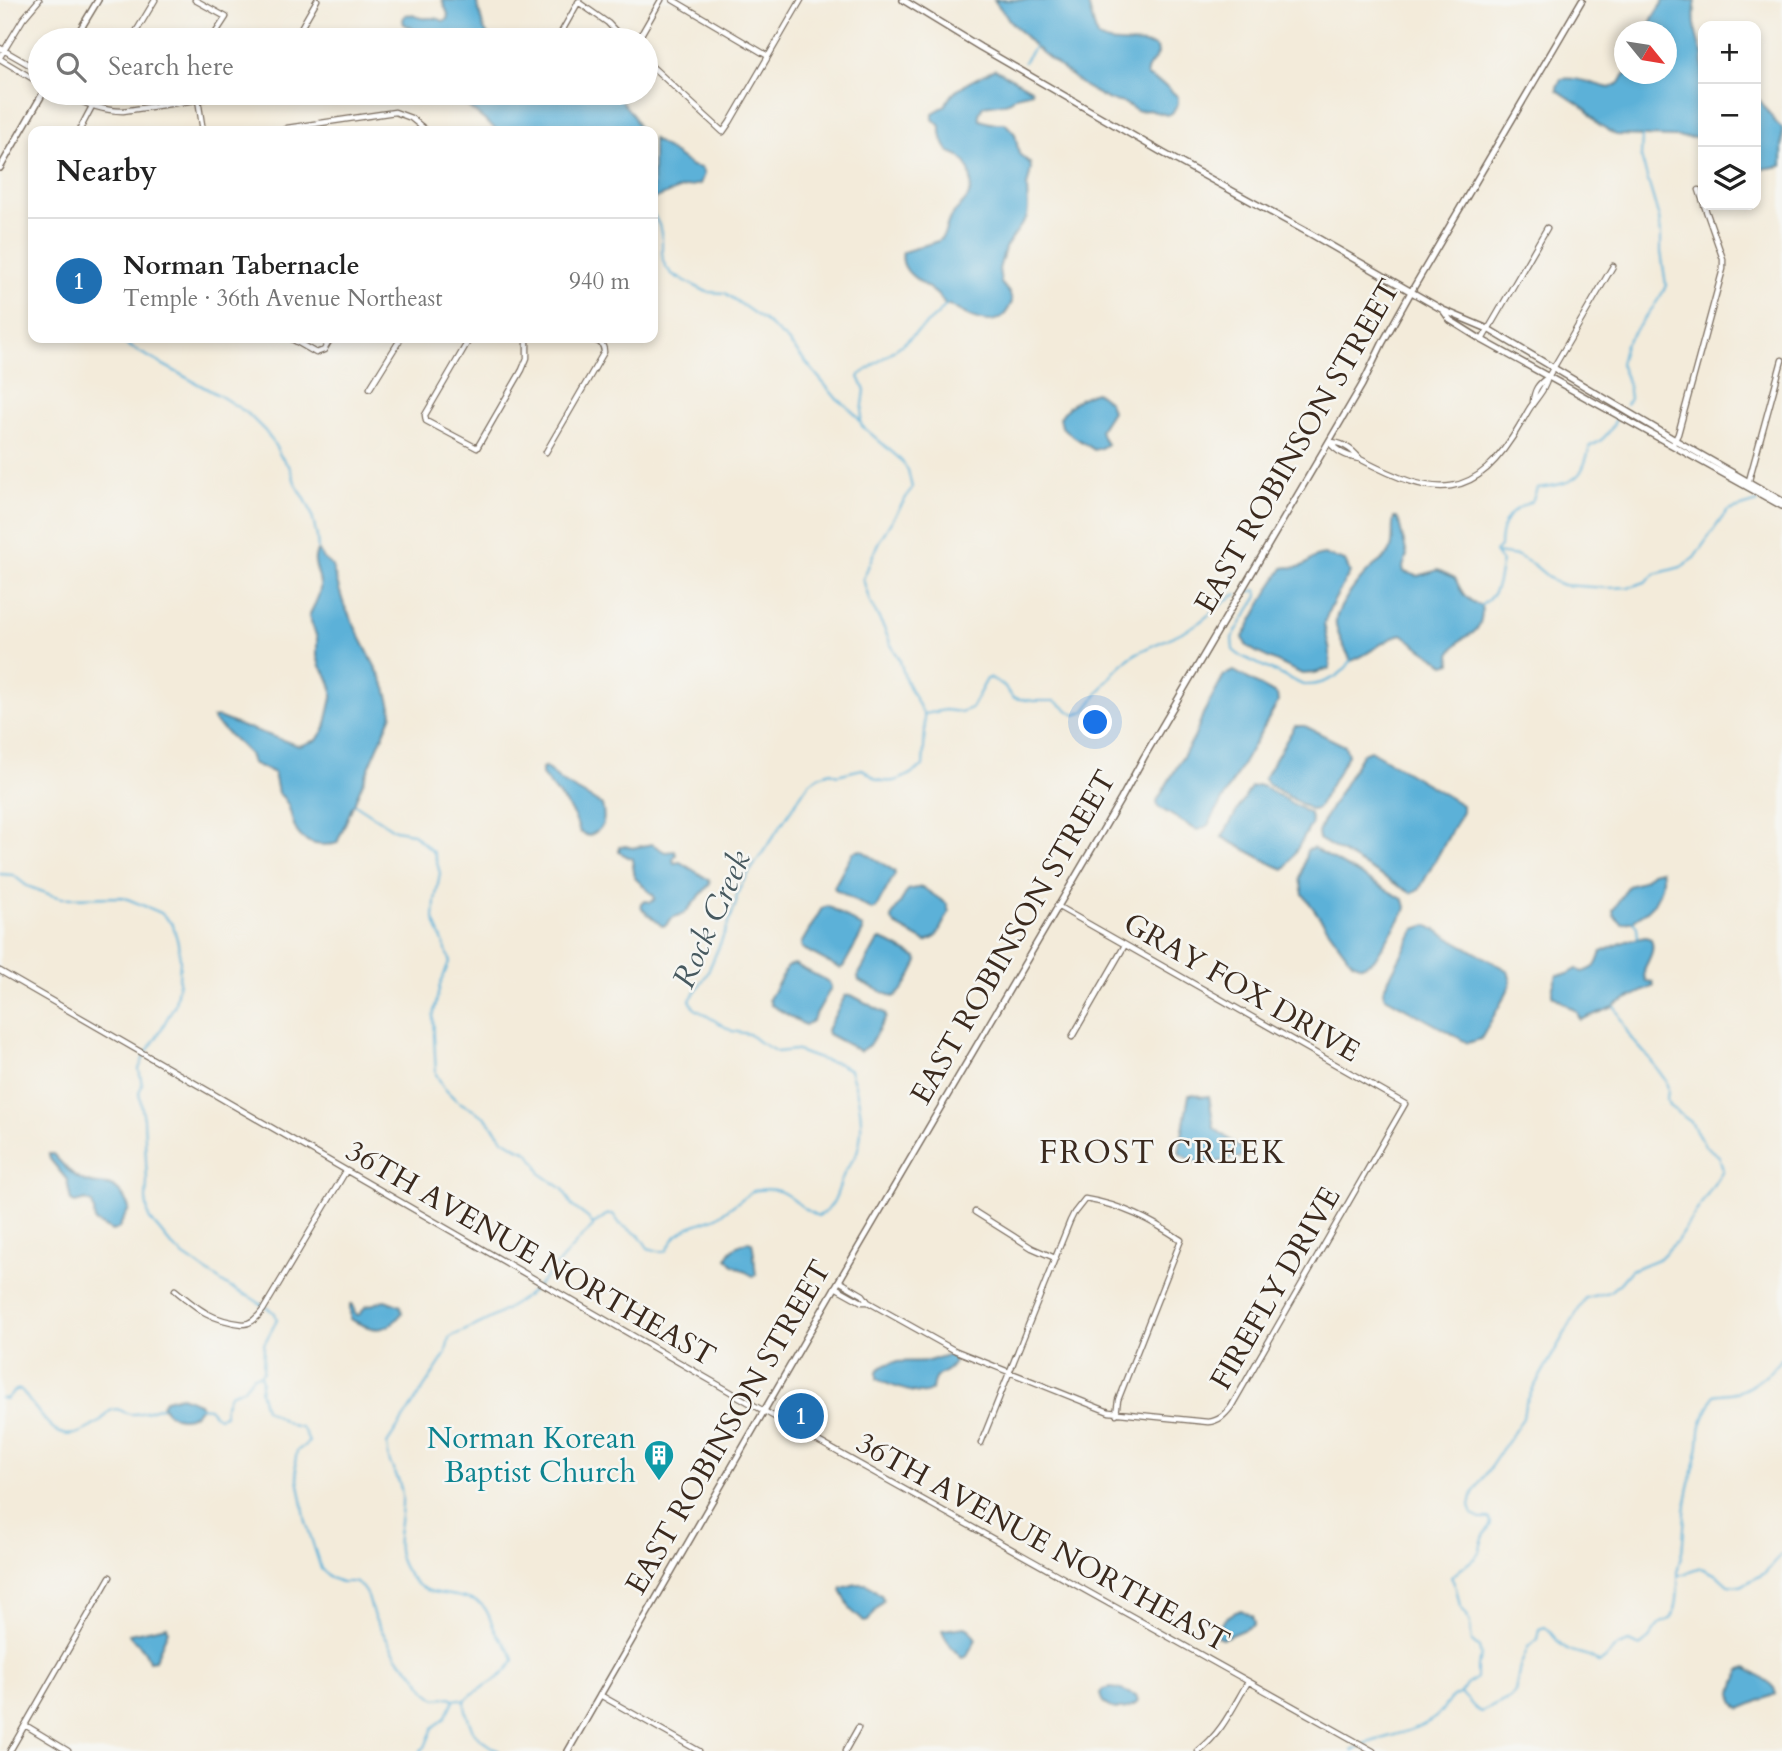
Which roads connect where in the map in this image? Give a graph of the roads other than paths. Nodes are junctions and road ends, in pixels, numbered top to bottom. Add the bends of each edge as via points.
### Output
1 (39, 0) edge
2 (98, 0) edge
3 (155, 0) edge
4 (195, 0) edge
5 (317, 0) edge
6 (661, 0) edge
7 (673, 0) edge
8 (801, 0) edge
9 (903, 0) edge
10 (1582, 0) edge
11 (579, 1) edge
12 (81, 28) edge
13 (138, 28) edge
14 (219, 28) edge
15 (302, 28) edge
16 (564, 28) edge
17 (613, 28) edge
18 (645, 28) edge
19 (2, 49) edge
20 (768, 56) junction
21 (0, 58) edge
22 (28, 64) edge
23 (658, 72) edge
24 (28, 76) edge
25 (36, 105) edge
26 (90, 105) edge
27 (164, 105) edge
28 (200, 105) edge
29 (93, 106) junction
30 (82, 126) edge
31 (202, 126) edge
32 (300, 126) edge
33 (421, 126) edge
34 (0, 168) edge
35 (1706, 210) edge
36 (1547, 228) dead end
37 (1613, 266) dead end
38 (1411, 292) junction
39 (1443, 310) junction
40 (1488, 329) junction
41 (1482, 340) junction
42 (299, 343) edge
43 (328, 343) edge
44 (398, 343) edge
45 (467, 343) edge
46 (527, 343) edge
47 (601, 343) edge
48 (1782, 360) edge
49 (1554, 367) junction
50 (1548, 377) junction
51 (370, 388) dead end
52 (1329, 442) junction
53 (1674, 442) junction
54 (546, 452) dead end
55 (1748, 484) junction
56 (1782, 501) edge
57 (1782, 506) edge
58 (1058, 906) junction
59 (1125, 944) junction
60 (0, 971) edge
61 (1072, 1037) dead end
62 (1405, 1104) joint
63 (346, 1171) junction
64 (975, 1212) dead end
65 (1055, 1258) junction
66 (837, 1284) junction
67 (174, 1290) dead end
68 (1009, 1373) junction
69 (764, 1411) junction
70 (1116, 1414) junction
71 (981, 1443) dead end
72 (110, 1577) dead end
73 (1248, 1682) junction
74 (600, 1695) junction
75 (26, 1725) junction
76 (858, 1728) dead end
77 (1372, 1750) edge
78 (10, 1751) edge
79 (68, 1751) edge
80 (568, 1751) edge
81 (699, 1751) edge
82 (845, 1751) edge
83 (1198, 1751) edge

1 - 19 street
2 - 12 street
3 - 13 street
4 - 14 street via 226,17
5 - 15 street
6 - 18 street
7 - 20 street
8 - 20 street
9 - 38 street
10 - 38 street, EAST ROBINSON STREET
11 - 16 street
11 - 17 street
19 - 21 street
19 - 22 street
20 - 23 street via 723,132
21 - 24 street
25 - 34 street
26 - 29 street
27 - 29 street via 123,111
28 - 31 street
29 - 30 street
32 - 33 street via 395,112
35 - 53 street via 1723,269
36 - 40 street
37 - 49 street
38 - 39 street
38 - 52 street, EAST ROBINSON STREET
39 - 40 street
39 - 41 street via 1450,320
40 - 41 street
40 - 49 street
41 - 50 street
42 - 43 street via 316,353
44 - 51 street
45 - 46 street via 425,415 426,421 477,448 522,369
47 - 54 street via 604,352
48 - 55 street
49 - 50 street
49 - 53 street
50 - 52 street via 1539,382 1532,404 1496,460 1458,486 1434,487 1390,475
50 - 53 street
52 - 58 street, EAST ROBINSON STREET
53 - 55 street
55 - 56 street
55 - 57 street
58 - 59 street, GRAY FOX DRIVE
58 - 66 street, EAST ROBINSON STREET
59 - 61 street
59 - 62 street, GRAY FOX DRIVE
60 - 63 street, 36TH AVENUE NORTHEAST
62 - 70 street, FIREFLY DRIVE via 1226,1413 1215,1422
63 - 67 street via 254,1321 243,1324 215,1318
63 - 69 street, 36TH AVENUE NORTHEAST
64 - 65 street
65 - 68 street
65 - 70 street via 1085,1199 1135,1212 1181,1240
66 - 68 street, FIREFLY DRIVE via 947,1346
66 - 69 street, EAST ROBINSON STREET
68 - 70 street, FIREFLY DRIVE
68 - 71 street
69 - 73 street, 36TH AVENUE NORTHEAST
69 - 74 street, EAST ROBINSON STREET
72 - 75 street
73 - 77 street, 36TH AVENUE NORTHEAST
73 - 83 street via 1220,1730
74 - 80 street, EAST ROBINSON STREET
74 - 81 street
75 - 78 street
75 - 79 street
76 - 82 street

